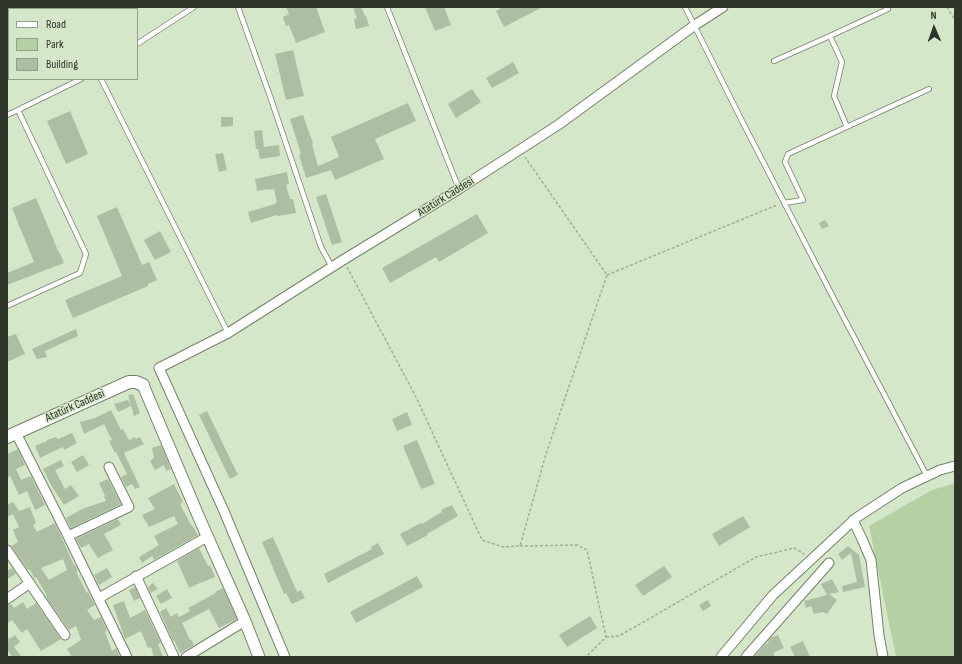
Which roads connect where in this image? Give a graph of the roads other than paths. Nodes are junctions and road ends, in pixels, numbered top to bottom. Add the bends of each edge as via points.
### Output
1 (194, 7) edge
2 (238, 7) edge
3 (387, 7) edge
4 (686, 7) edge
5 (722, 7) edge
6 (888, 9) dead end
7 (695, 25) junction
8 (830, 36) junction
9 (138, 43) edge
10 (774, 61) dead end
11 (79, 80) edge
12 (102, 80) edge
13 (929, 89) dead end
14 (18, 110) junction
15 (7, 115) edge
16 (847, 127) junction
17 (459, 189) junction
18 (784, 202) junction
19 (332, 267) junction
20 (7, 306) edge
21 (228, 333) junction
22 (144, 385) joint
23 (11, 435) edge
24 (955, 466) edge
25 (109, 467) dead end
26 (928, 476) junction
27 (853, 520) junction
28 (68, 536) junction
29 (207, 537) junction
30 (7, 550) edge
31 (829, 563) dead end
32 (136, 576) junction
33 (30, 583) junction
34 (98, 598) junction
35 (7, 599) edge
36 (245, 621) junction
37 (65, 635) dead end
38 (127, 657) edge
39 (174, 657) edge
40 (186, 657) edge
41 (259, 657) edge
42 (285, 657) edge
43 (721, 657) edge
44 (746, 657) edge
45 (883, 657) edge

1 - 9 lane
2 - 19 lane via 322,247
3 - 17 lane
4 - 7 lane
5 - 7 street, Atatürk Caddesi
6 - 8 lane
7 - 17 street, Atatürk Caddesi via 558,125
7 - 18 lane
8 - 10 lane
8 - 16 lane via 842,62 834,96
11 - 14 lane
12 - 21 lane
13 - 16 lane
14 - 15 lane
14 - 20 lane via 86,254 80,273
16 - 18 lane via 788,154 785,162 803,200
17 - 19 street, Atatürk Caddesi
18 - 26 lane
19 - 21 street, Atatürk Caddesi
21 - 42 street, Atatürk Caddesi via 159,368 223,509
22 - 23 main road, Atatürk Caddesi via 129,382
22 - 29 street
23 - 28 street
24 - 26 street
25 - 28 street via 129,507
26 - 27 street via 902,488
27 - 43 street via 773,595
27 - 45 street via 871,560
28 - 34 street
29 - 32 street
29 - 36 street
30 - 33 street
31 - 44 street
32 - 34 street
32 - 39 street
33 - 35 street
33 - 37 street
34 - 38 street
36 - 40 street
36 - 41 street

